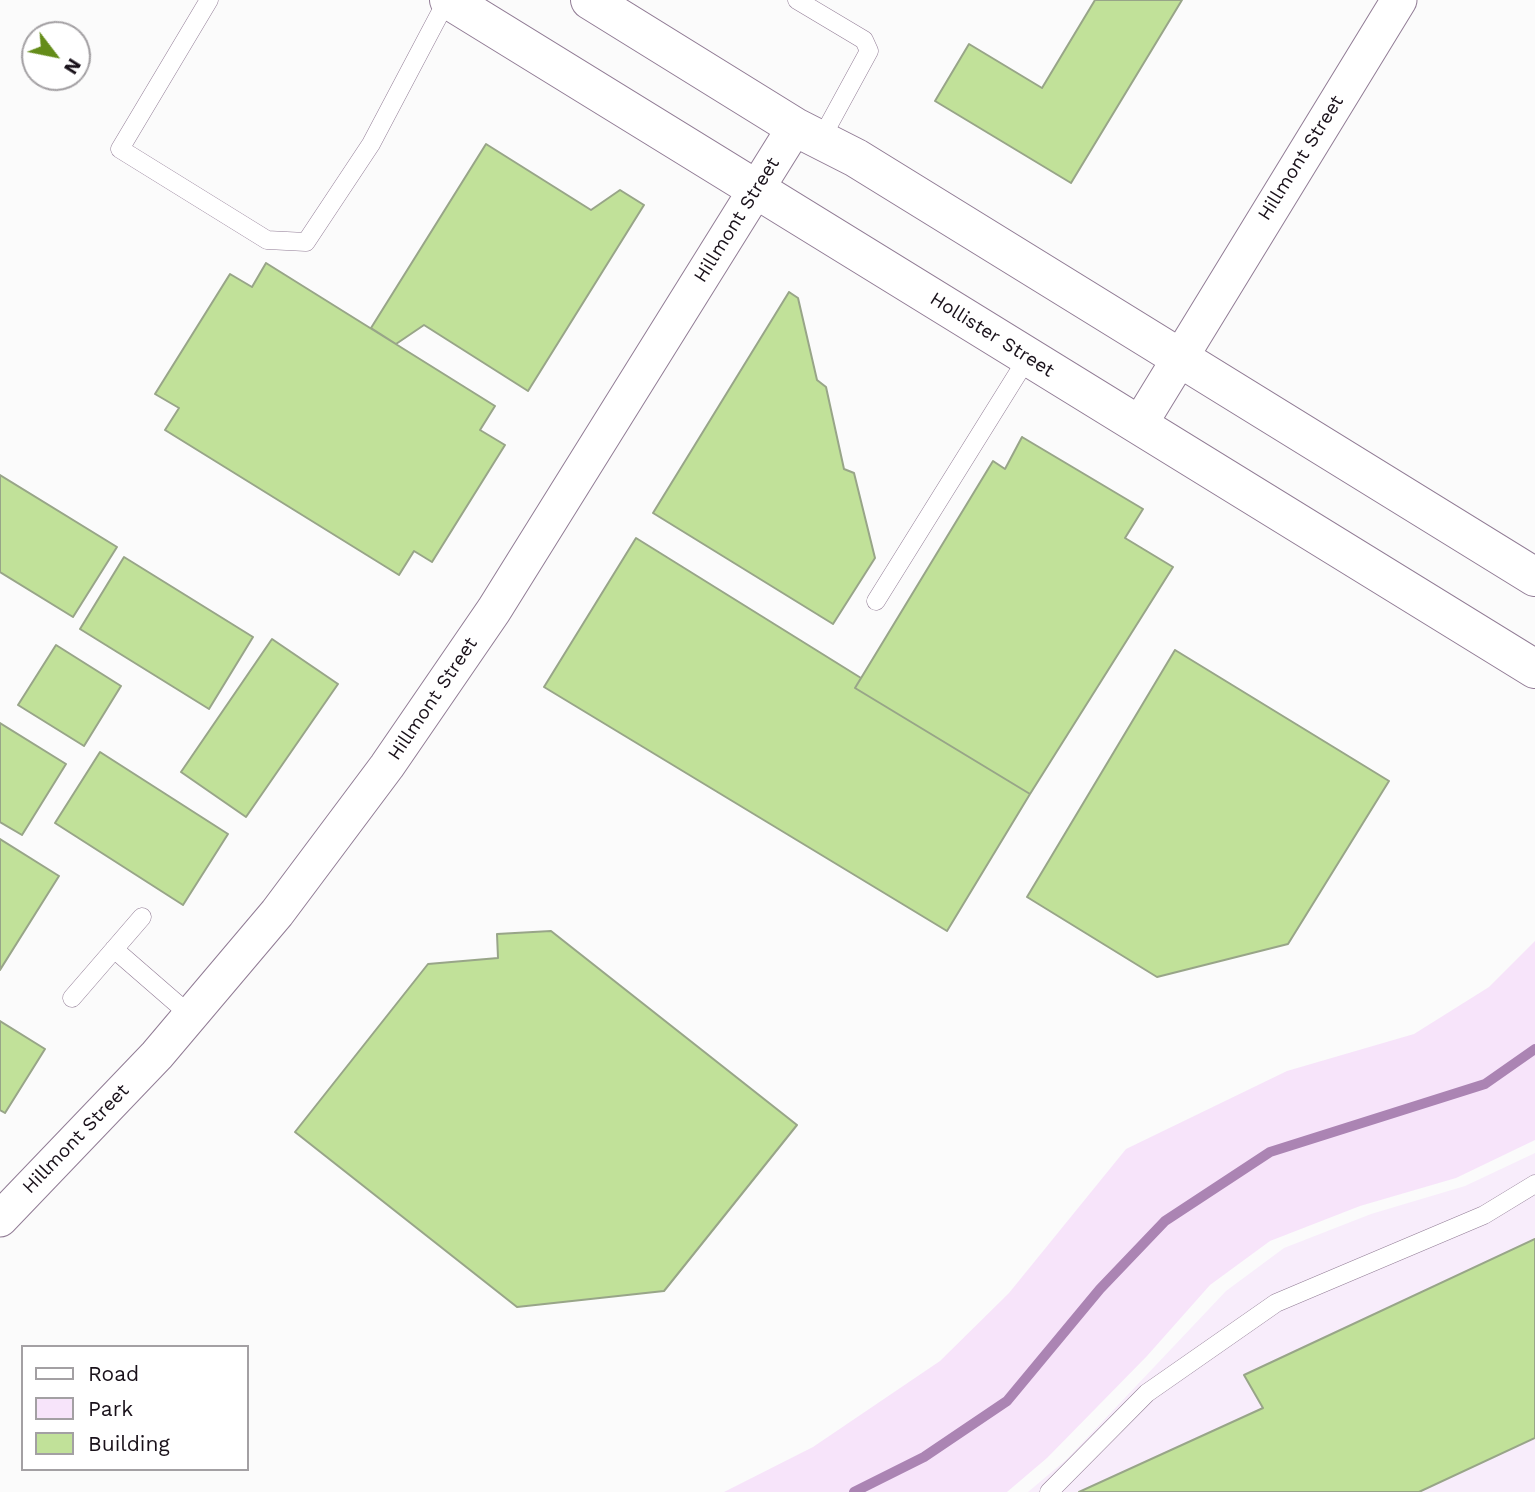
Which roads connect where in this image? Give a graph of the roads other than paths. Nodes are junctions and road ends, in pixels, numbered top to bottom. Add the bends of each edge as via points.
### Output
1 (209, 0) edge
2 (448, 0) edge
3 (797, 0) edge
4 (1399, 0) edge
5 (601, 3) edge
6 (808, 133) junction
7 (756, 190) junction
8 (1028, 357) junction
9 (1179, 359) junction
10 (1139, 425) junction
11 (1535, 577) edge
12 (876, 601) dead end
13 (1535, 669) edge
14 (142, 917) dead end
15 (114, 949) junction
16 (72, 998) dead end
17 (190, 1015) junction
18 (1535, 1184) edge
19 (0, 1219) edge
20 (1049, 1492) edge

1 - 2 lane via 120,149 267,240 306,242 371,144
2 - 7 main road, Hollister Street
3 - 6 lane via 864,40 869,51
4 - 9 street, Hillmont Street
5 - 6 main road
6 - 7 street, Hillmont Street
6 - 9 main road via 856,158
7 - 8 main road, Hollister Street
7 - 17 street, Hillmont Street via 494,610 277,913
8 - 10 main road, Hollister Street
8 - 12 lane
9 - 10 street, Hillmont Street
9 - 11 main road
10 - 13 main road, Hollister Street
14 - 15 lane
15 - 16 lane
15 - 17 lane
17 - 19 street, Hillmont Street
18 - 20 lane via 1484,1215 1276,1303 1147,1393

